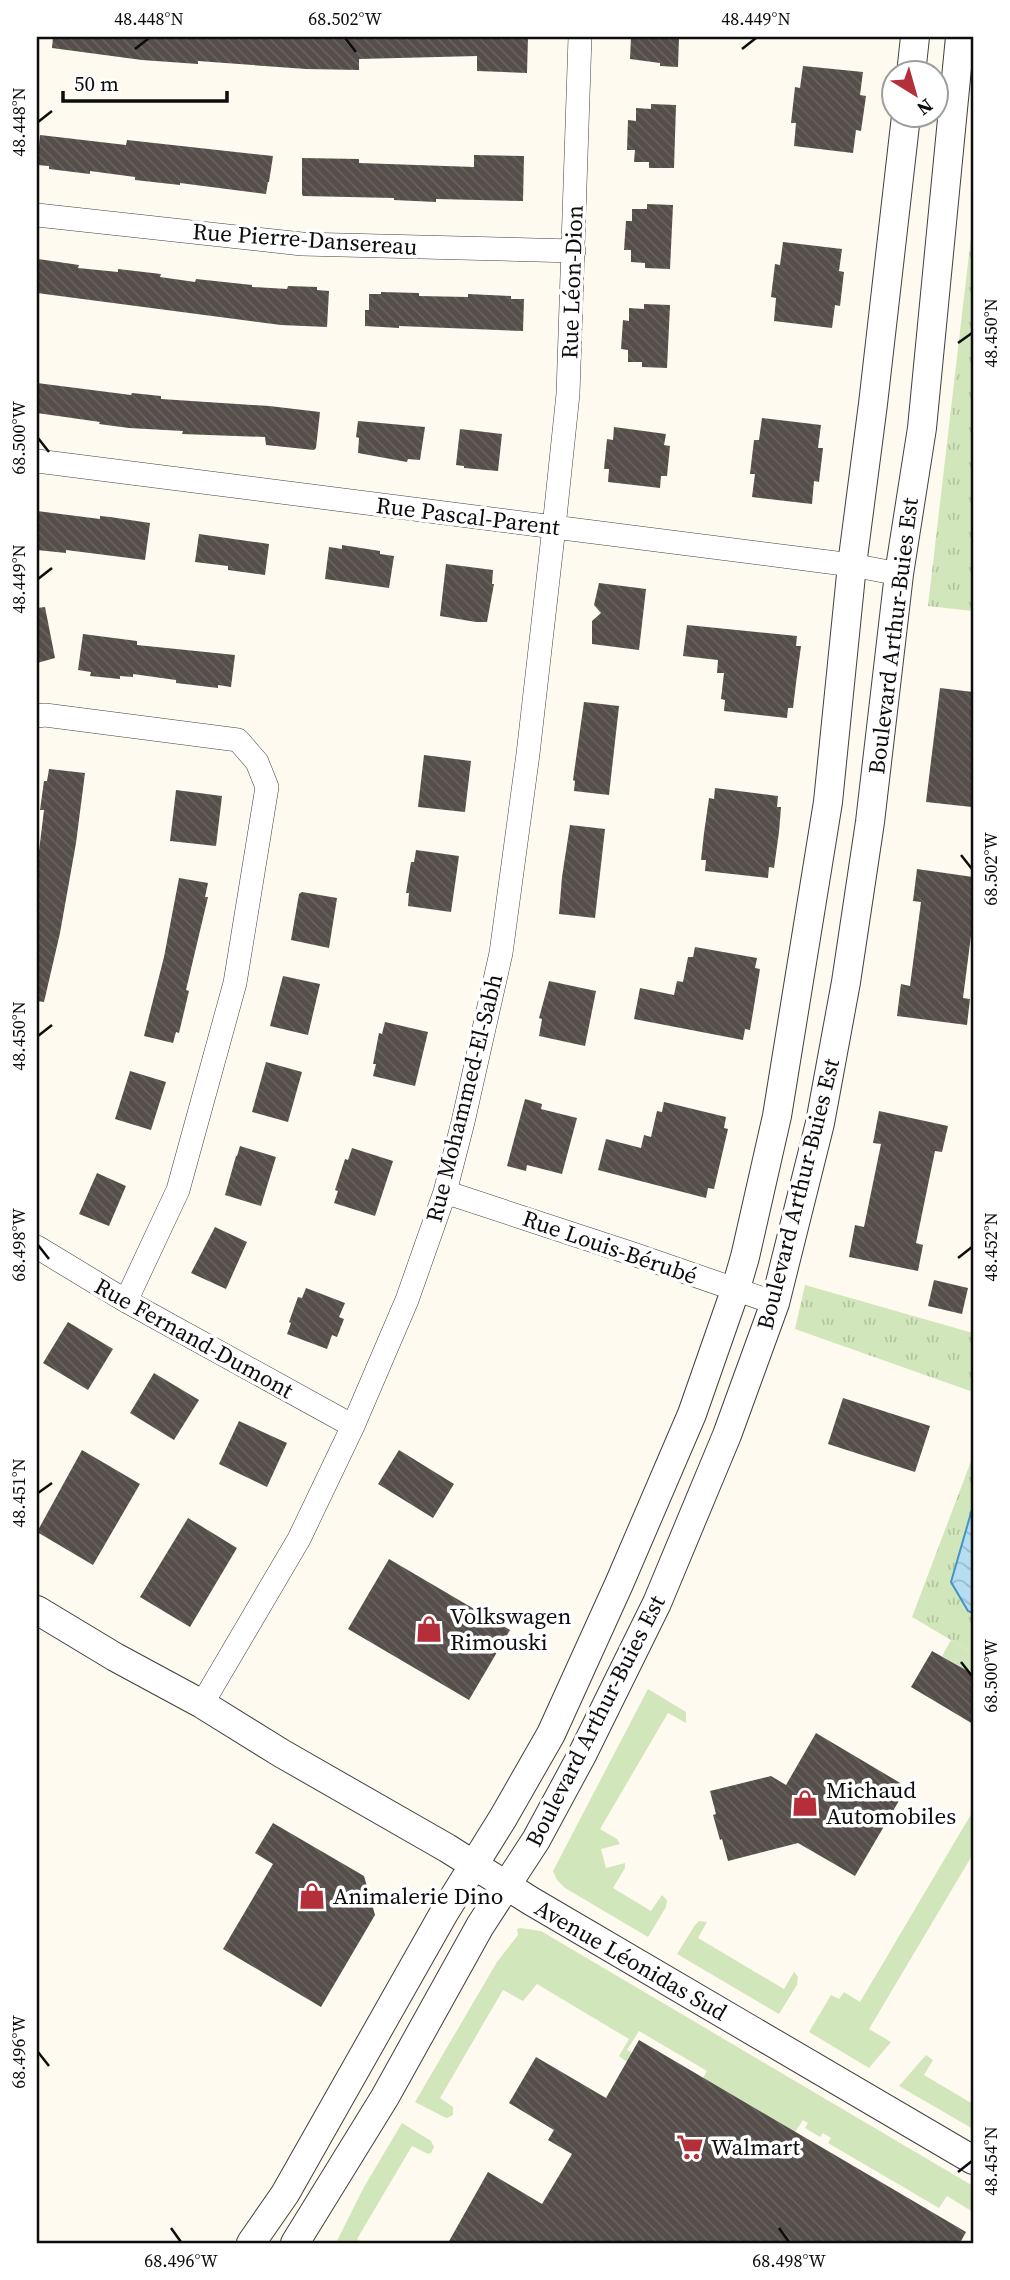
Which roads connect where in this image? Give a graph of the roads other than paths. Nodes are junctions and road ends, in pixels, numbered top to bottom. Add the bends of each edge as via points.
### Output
1 (580, 37) edge
2 (915, 37) edge
3 (960, 37) edge
4 (913, 60) edge
5 (904, 130) edge
6 (37, 215) edge
7 (574, 251) junction
8 (37, 461) edge
9 (554, 527) junction
10 (852, 565) junction
11 (899, 574) junction
12 (37, 716) edge
13 (445, 1192) junction
14 (37, 1247) edge
15 (736, 1288) junction
16 (126, 1301) junction
17 (775, 1303) junction
18 (353, 1426) junction
19 (37, 1610) edge
20 (202, 1704) junction
21 (474, 1865) junction
22 (506, 1886) junction
23 (973, 2160) edge
24 (251, 2243) edge
25 (295, 2243) edge

1 - 7 street, Rue Léon-Dion
2 - 4 street
3 - 11 street, Boulevard Arthur-Buies Est via 922,428
5 - 10 street, Boulevard Arthur-Buies Est
6 - 7 street, Rue Pierre-Dansereau via 302,244
7 - 9 street, Rue Léon-Dion via 568,394
8 - 9 street, Rue Pascal-Parent
9 - 10 street, Rue Pascal-Parent
9 - 13 street, Rue Mohammed-El-Sabh via 501,953
10 - 11 street, Rue Pascal-Parent
10 - 15 street, Boulevard Arthur-Buies Est via 828,802 804,955 776,1116
11 - 17 street, Boulevard Arthur-Buies Est via 846,982 820,1123
12 - 16 street via 238,740 257,762 267,787 234,983 178,1190
13 - 15 street, Rue Louis-Bérubé
13 - 18 street, Rue Mohammed-El-Sabh via 407,1300
14 - 16 street, Rue Fernand-Dumont
15 - 17 street, Rue Louis-Bérubé
15 - 21 street, Boulevard Arthur-Buies Est via 692,1414 551,1734
16 - 18 street, Rue Fernand-Dumont
17 - 22 street, Boulevard Arthur-Buies Est via 657,1604 582,1755
18 - 20 street, Rue Mohammed-El-Sabh via 299,1539
19 - 20 street, Avenue Léonidas Sud
20 - 21 street, Avenue Léonidas Sud
21 - 22 street, Avenue Léonidas Sud
21 - 24 street, Boulevard Arthur-Buies Est via 285,2193
22 - 23 street, Avenue Léonidas Sud
22 - 25 street, Boulevard Arthur-Buies Est

